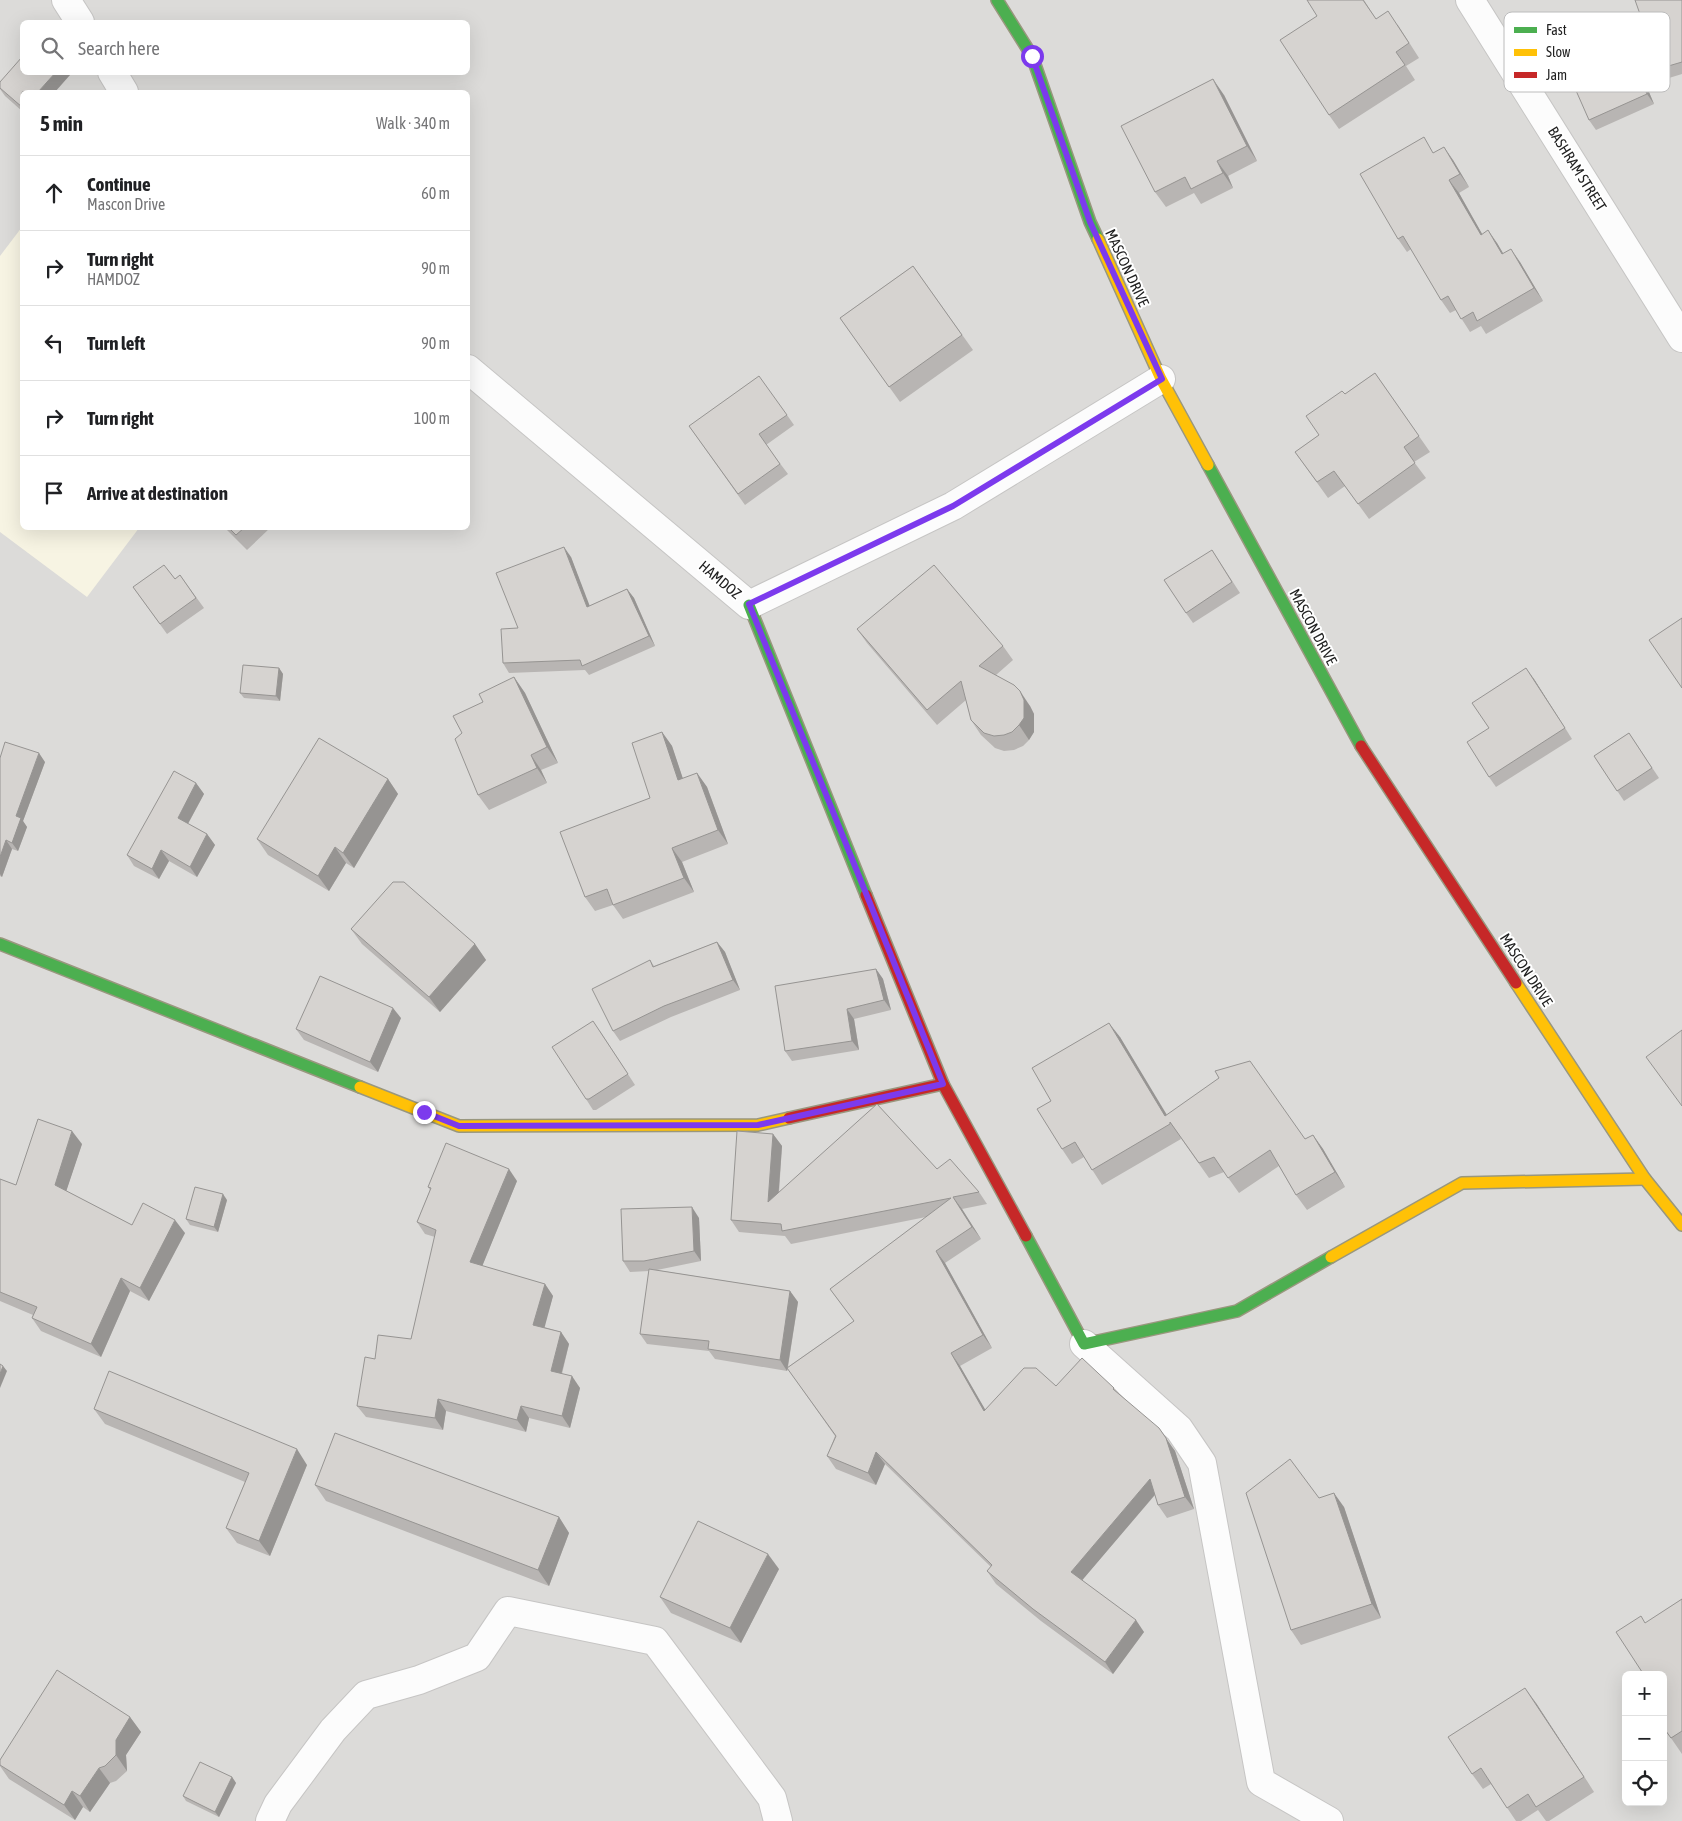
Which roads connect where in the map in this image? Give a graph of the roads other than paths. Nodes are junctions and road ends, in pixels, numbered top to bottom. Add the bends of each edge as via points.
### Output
1 (66, 0) edge
2 (997, 0) edge
3 (1470, 0) edge
4 (79, 20) edge
5 (1504, 54) edge
6 (114, 75) edge
7 (123, 90) edge
8 (1528, 92) edge
9 (1682, 338) edge
10 (470, 371) edge
11 (1162, 379) junction
12 (749, 604) junction
13 (0, 944) edge
14 (943, 1084) junction
15 (1645, 1179) junction
16 (1682, 1225) edge
17 (1084, 1344) junction
18 (270, 1821) edge
19 (778, 1821) edge
20 (1329, 1821) edge

1 - 4 street
2 - 11 street, MASCON DRIVE via 1032,56 1090,222
3 - 5 street, BASHRAM STREET
6 - 7 street
8 - 9 street, BASHRAM STREET
10 - 12 street, HAMDOZ
11 - 12 street, HAMDOZ via 953,506
11 - 15 street, MASCON DRIVE via 1359,743
12 - 14 street
13 - 14 street via 459,1126 758,1125
14 - 17 street
15 - 16 street, MASCON DRIVE
15 - 17 street via 1462,1183 1236,1311
17 - 20 street via 1180,1429 1202,1463 1261,1782
18 - 19 street via 278,1804 334,1730 366,1695 419,1680 477,1657 508,1611 656,1641 772,1798

